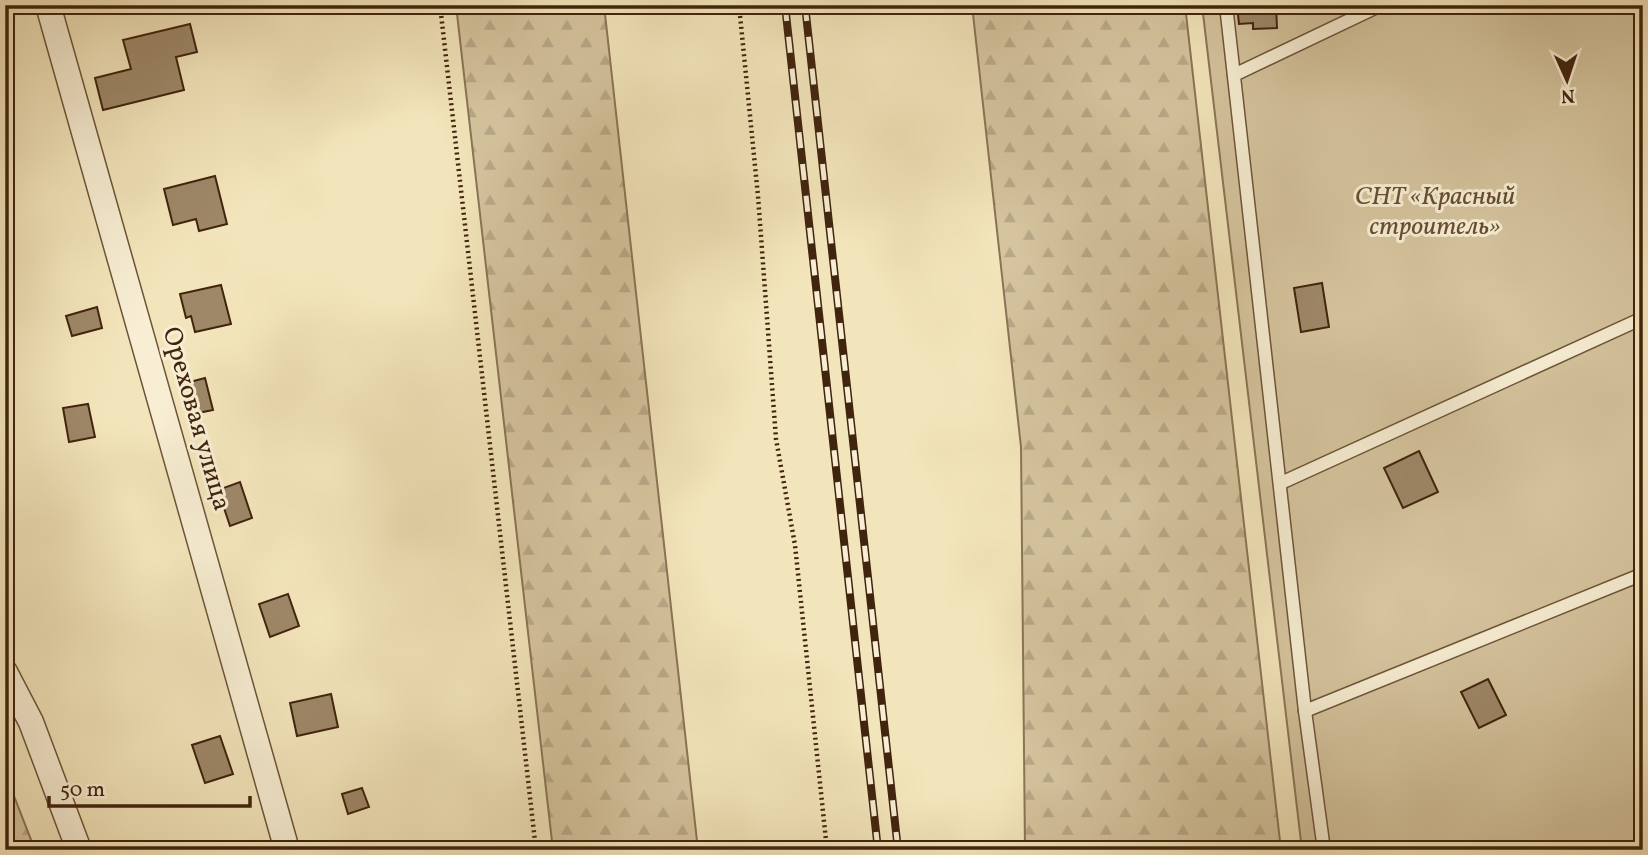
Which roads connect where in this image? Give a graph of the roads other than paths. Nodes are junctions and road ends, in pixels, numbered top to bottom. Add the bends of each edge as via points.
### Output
1 (48, 5) edge
2 (1226, 5) edge
3 (1381, 5) edge
4 (1234, 75) junction
5 (1643, 318) edge
6 (1281, 483) junction
7 (1643, 574) edge
8 (5, 673) edge
9 (1305, 711) junction
10 (79, 850) edge
11 (287, 850) edge
12 (1324, 850) edge

1 - 11 street, Ореховая улица
2 - 4 lane
3 - 4 lane
4 - 6 lane
5 - 6 lane
6 - 9 lane
7 - 9 lane
8 - 10 street via 31,722
9 - 12 lane

